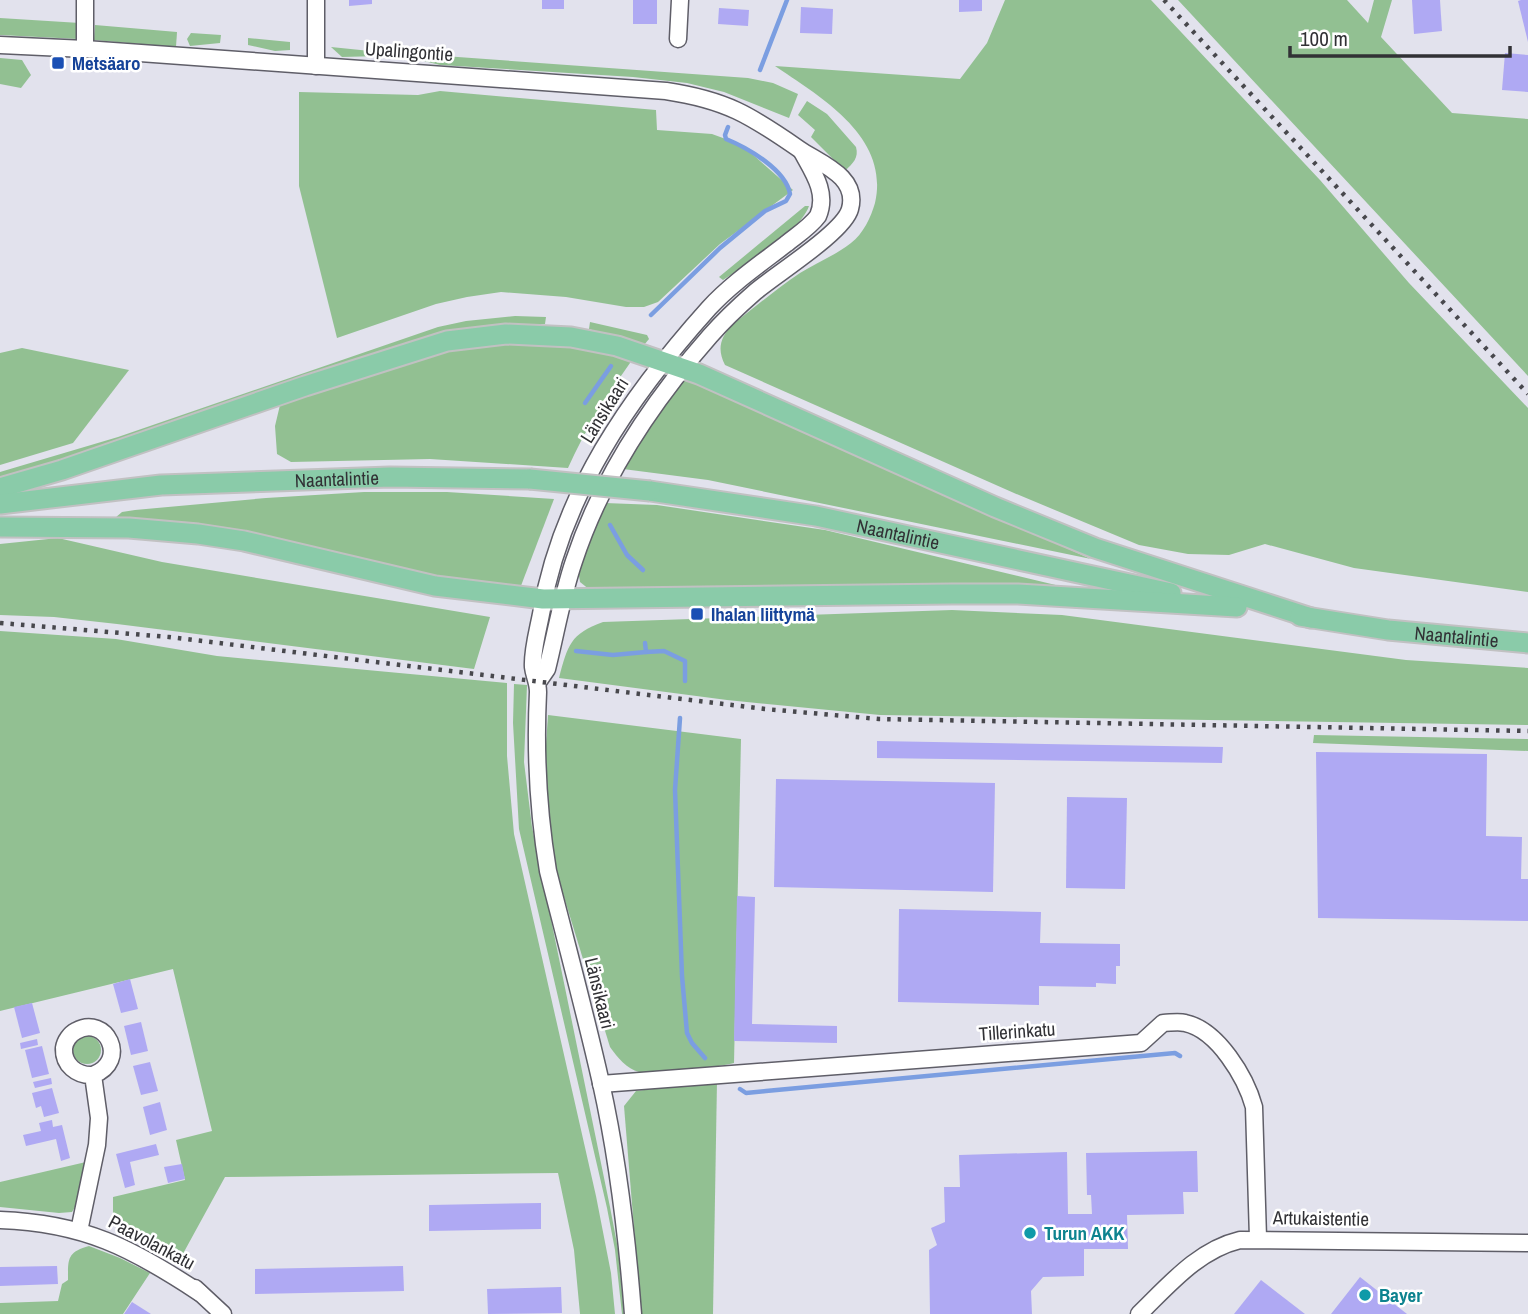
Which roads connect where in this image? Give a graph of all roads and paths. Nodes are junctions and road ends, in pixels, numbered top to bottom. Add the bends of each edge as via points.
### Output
1 (85, 0) edge
2 (316, 0) edge
3 (680, 0) edge
4 (678, 39) dead end
5 (0, 45) edge
6 (85, 49) junction
7 (316, 66) junction
8 (801, 150) junction
9 (814, 221) joint
10 (835, 230) joint
11 (662, 361) junction
12 (684, 369) junction
13 (264, 482) junction
14 (0, 488) edge
15 (0, 504) edge
16 (0, 521) edge
17 (0, 527) edge
18 (543, 599) junction
19 (564, 600) junction
20 (1237, 607) junction
21 (1311, 618) junction
22 (1528, 643) edge
23 (538, 682) junction
24 (93, 1075) dead end
25 (601, 1084) junction
26 (0, 1220) edge
27 (79, 1231) junction
28 (1258, 1238) junction
29 (1528, 1243) edge
30 (223, 1314) edge
31 (633, 1314) edge
32 (1139, 1314) edge

1 - 6 street
2 - 7 street
3 - 4 street
5 - 6 street, Upalingontie
6 - 7 street, Upalingontie
7 - 8 street, Upalingontie via 690,95 739,110
8 - 9 street, Upalingontie via 821,192 821,208
8 - 10 street, Upalingontie via 828,165 846,184 850,209
9 - 11 street, Länsikaari via 712,304
10 - 12 street, Länsikaari via 726,319
11 - 12 main road
11 - 14 main road via 571,337 506,334 447,341
11 - 18 street, Länsikaari via 628,406 581,490
12 - 19 street, Länsikaari via 646,415 600,495
12 - 21 main road via 1057,533 1141,565
13 - 15 main road, Naantalintie via 161,485
13 - 16 main road, Naantalintie
13 - 20 main road, Naantalintie, bridge via 390,477 530,479 650,491 816,516
17 - 18 main road via 129,528 198,534 435,586
18 - 19 main road
18 - 23 street, Länsikaari via 533,667
19 - 20 main road via 1017,594
19 - 23 street, Länsikaari via 547,669
20 - 21 main road, Naantalintie
21 - 22 main road, Naantalintie
23 - 25 street, Länsikaari via 536,768 542,835
24 - 27 street via 99,1118 97,1145
25 - 28 street, Tillerinkatu via 1141,1043 1163,1023 1185,1023 1209,1036 1223,1051 1239,1069 1250,1093
25 - 31 street, Länsikaari via 620,1189
26 - 27 street, Paavolankatu
27 - 30 street, Paavolankatu via 107,1239 158,1265
28 - 29 street, Artukaistentie
28 - 32 street, Artukaistentie via 1228,1243 1208,1253

